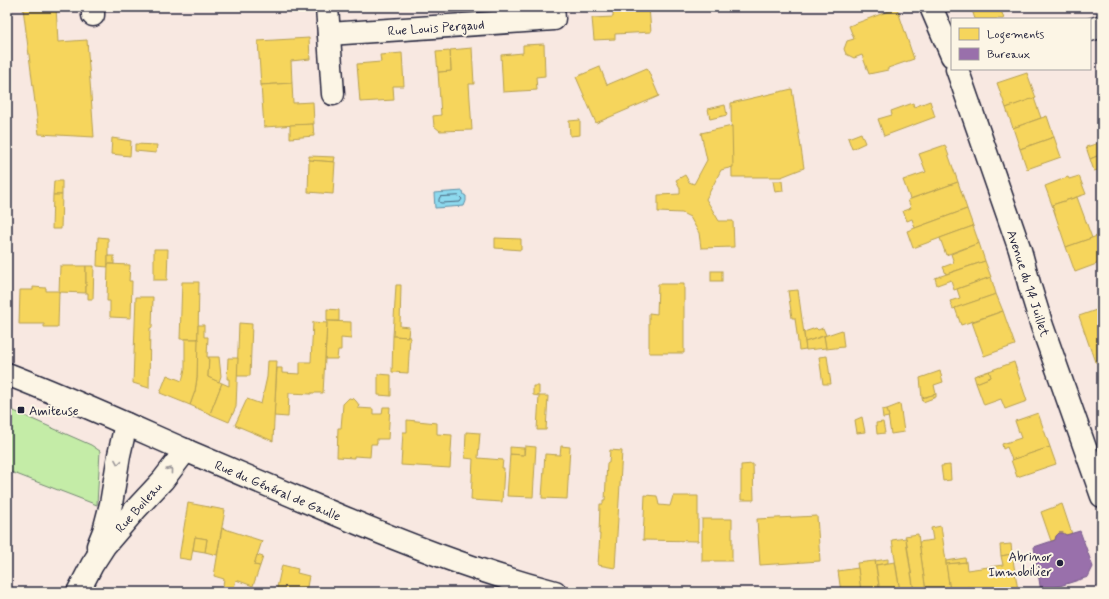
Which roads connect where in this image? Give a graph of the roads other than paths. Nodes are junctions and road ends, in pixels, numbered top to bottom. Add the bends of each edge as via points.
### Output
1 (327, 7) edge
2 (554, 7) edge
3 (931, 7) edge
4 (1102, 26) edge
5 (1091, 30) edge
6 (329, 34) junction
7 (951, 54) edge
8 (957, 70) edge
9 (333, 94) dead end
10 (7, 374) edge
11 (126, 424) junction
12 (1093, 442) edge
13 (186, 450) junction
14 (1102, 496) edge
15 (92, 565) junction
16 (78, 592) edge
17 (555, 592) edge

1 - 6 street
2 - 6 street, Rue Louis Pergaud via 554,19
3 - 7 street
4 - 5 street
6 - 9 street
8 - 12 street, Avenue du 14 Juillet via 1020,250 1042,326
10 - 11 street, Rue du Général de Gaulle
11 - 13 street, Rue du Général de Gaulle
11 -> 15 street, Rue Boileau via 104,531
12 - 14 street, Avenue du 14 Juillet
15 -> 13 street, Rue Boileau via 111,537 163,480
13 - 17 street, Rue du Général de Gaulle via 418,548
15 - 16 street, Rue Boileau

